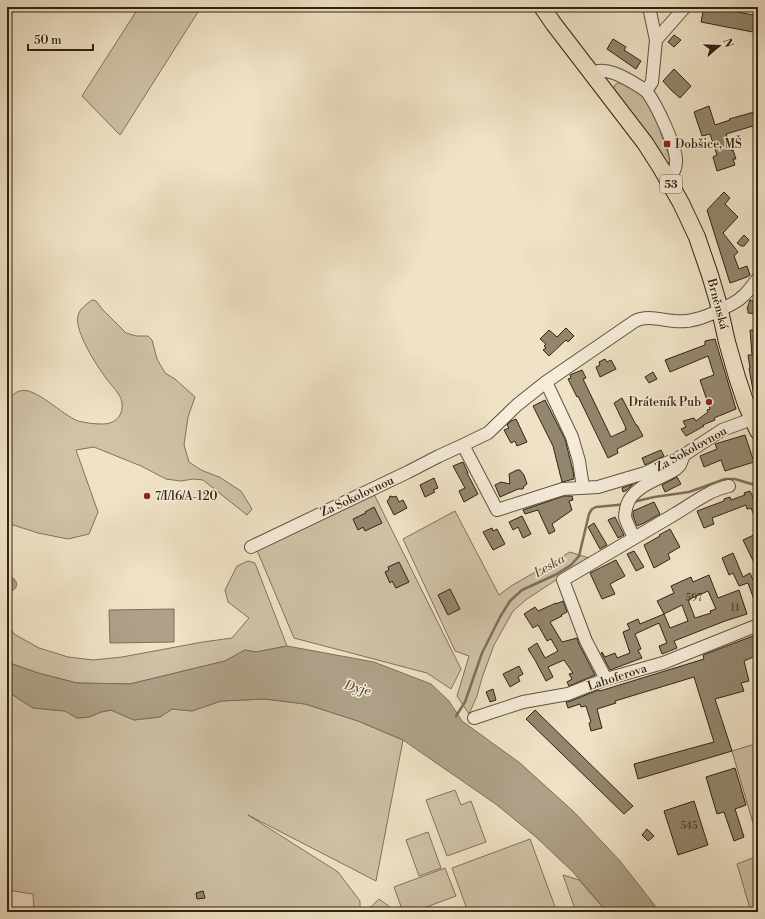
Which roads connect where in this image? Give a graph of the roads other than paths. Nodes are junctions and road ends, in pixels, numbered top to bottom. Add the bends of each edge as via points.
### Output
1 (542, 7) edge
2 (649, 7) edge
3 (685, 7) edge
4 (656, 40) junction
5 (591, 73) junction
6 (646, 91) junction
7 (668, 180) junction
8 (758, 278) edge
9 (720, 310) junction
10 (546, 382) junction
11 (755, 425) edge
12 (463, 445) junction
13 (684, 455) junction
14 (729, 486) dead end
15 (582, 488) junction
16 (634, 537) junction
17 (251, 547) dead end
18 (758, 625) edge
19 (606, 679) junction
20 (474, 718) dead end

1 - 5 main road, Brněnská / 53
2 - 4 street
3 - 4 street
4 - 6 street via 652,82
5 - 6 street via 613,73
5 - 7 main road, Brněnská / 53 via 645,143
6 - 7 street via 665,125 676,158 674,170
7 - 9 main road, Brněnská / 53 via 697,237
8 - 9 street, Za Sokolovnou via 742,298
9 - 10 street, Za Sokolovnou via 685,322 637,319
9 - 11 main road, Brněnská / 53 via 737,377
10 - 12 street, Za Sokolovnou via 488,433
10 - 15 street via 572,437 579,461
11 - 13 street, Za Sokolovnou via 719,432
12 - 15 street, Za Sokolovnou via 497,510 563,489
12 - 17 street, Za Sokolovnou
13 - 15 street, Za Sokolovnou via 645,473 603,486
13 - 16 street via 676,469 632,495 625,513
14 - 16 street via 704,496
16 - 19 street via 563,580 586,640
18 - 19 street, Lahoferova via 663,663
19 - 20 street, Lahoferova via 568,694 524,702

